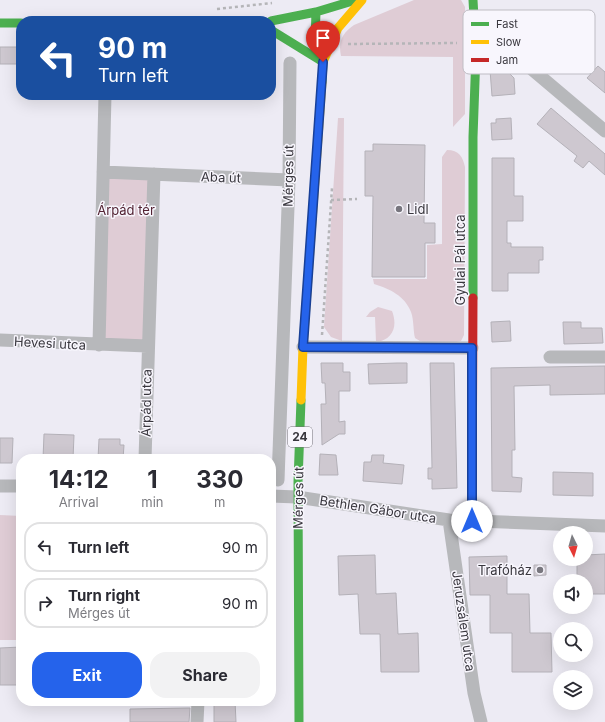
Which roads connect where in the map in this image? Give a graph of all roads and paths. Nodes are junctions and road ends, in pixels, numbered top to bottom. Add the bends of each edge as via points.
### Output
1 (356, 0) edge
2 (362, 0) edge
3 (473, 0) edge
4 (278, 2) dead end
5 (316, 6) edge
6 (217, 9) dead end
7 (474, 10) edge
8 (276, 20) edge
9 (0, 23) edge
10 (16, 23) edge
11 (276, 33) edge
12 (457, 43) dead end
13 (341, 44) dead end
14 (323, 62) junction
15 (290, 63) dead end
16 (476, 74) edge
17 (538, 74) edge
18 (105, 100) edge
19 (605, 131) edge
20 (103, 172) junction
21 (154, 174) junction
22 (289, 180) junction
23 (357, 199) dead end
24 (331, 200) dead end
25 (0, 340) edge
26 (99, 345) junction
27 (147, 346) junction
28 (303, 347) junction
29 (472, 348) junction
30 (550, 357) dead end
31 (605, 357) edge
32 (145, 454) edge
33 (278, 480) dead end
34 (0, 486) edge
35 (16, 486) edge
36 (276, 496) edge
37 (297, 497) junction
38 (449, 520) junction
39 (472, 521) junction
40 (605, 526) edge
41 (198, 706) edge
42 (198, 722) edge
43 (299, 722) edge
44 (481, 722) edge

1 - 5 main road
2 - 14 main road via 346,16 330,40
3 - 7 main road, Gyulai Pál utca
4 - 6 path
5 - 8 main road
5 - 14 main road, Mérges út / 24 via 315,41
9 - 10 main road
11 - 14 main road
12 - 13 path
14 - 28 main road, Mérges út / 24
15 - 22 street, Mérges út
16 - 29 main road, Gyulai Pál utca
17 - 19 street
18 - 20 street
20 - 21 street
20 - 26 street
21 - 22 street, Aba út
21 - 27 street
22 - 33 street, Mérges út
23 - 24 path
25 - 26 street, Hevesi utca
26 - 27 street
27 - 32 street, Árpád utca
28 - 29 street
28 - 37 main road, Mérges út / 24
29 - 39 main road, Gyulai Pál utca
30 - 31 street
34 - 35 street
36 - 37 street, Bethlen Gábor utca
37 - 38 street, Bethlen Gábor utca
37 - 43 main road, Mérges út / 24
38 - 39 street, Bethlen Gábor utca
38 - 44 street, Jeruzsálem utca via 474,693
39 - 40 street, Bethlen Gábor utca
41 - 42 street

